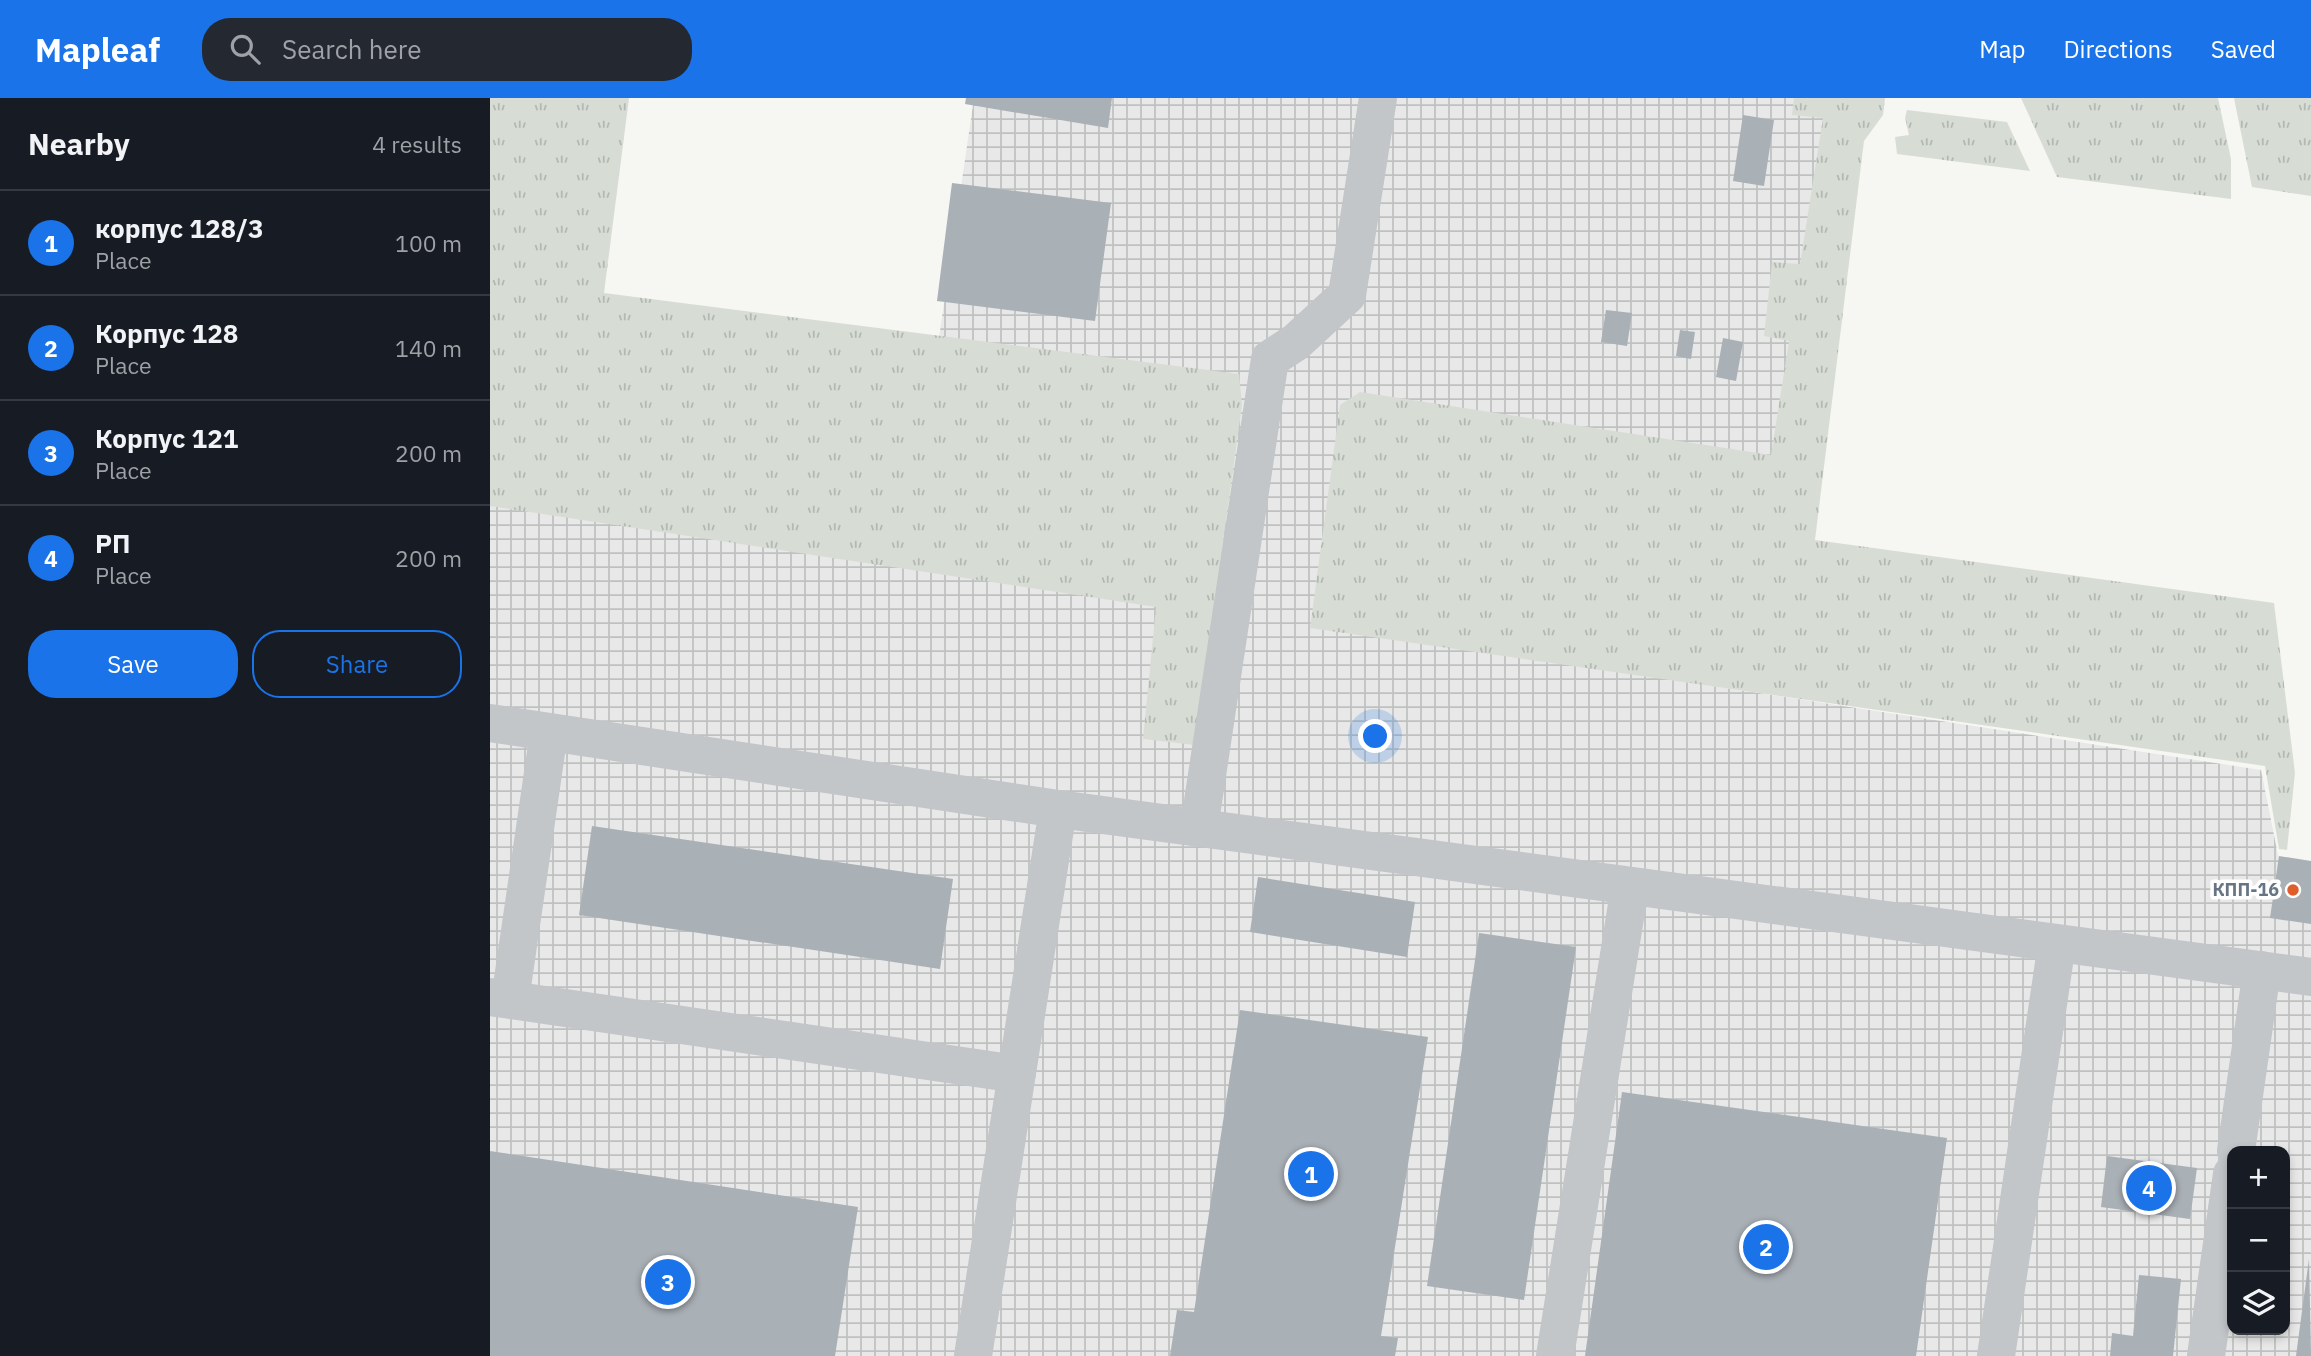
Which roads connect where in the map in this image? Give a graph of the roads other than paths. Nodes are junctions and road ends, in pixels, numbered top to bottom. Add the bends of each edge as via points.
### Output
1 (1378, 98) edge
2 (490, 723) edge
3 (549, 732) junction
4 (1058, 809) junction
5 (1199, 828) junction
6 (1630, 886) junction
7 (2057, 943) junction
8 (2262, 970) junction
9 (2311, 977) edge
10 (500, 999) edge
11 (1017, 1074) junction
12 (2237, 1146) edge
13 (2227, 1209) edge
14 (973, 1356) edge
15 (1555, 1356) edge
16 (1996, 1356) edge
17 (2206, 1356) edge

1 - 5 lane via 1347,295 1296,342 1270,359
2 - 3 lane
3 - 4 lane
3 - 10 lane
4 - 5 lane
4 - 11 lane
5 - 6 lane
6 - 7 lane
6 - 15 lane
7 - 8 lane
7 - 16 lane
8 - 9 lane
8 - 12 lane
10 - 11 lane
11 - 14 lane
13 - 17 lane

